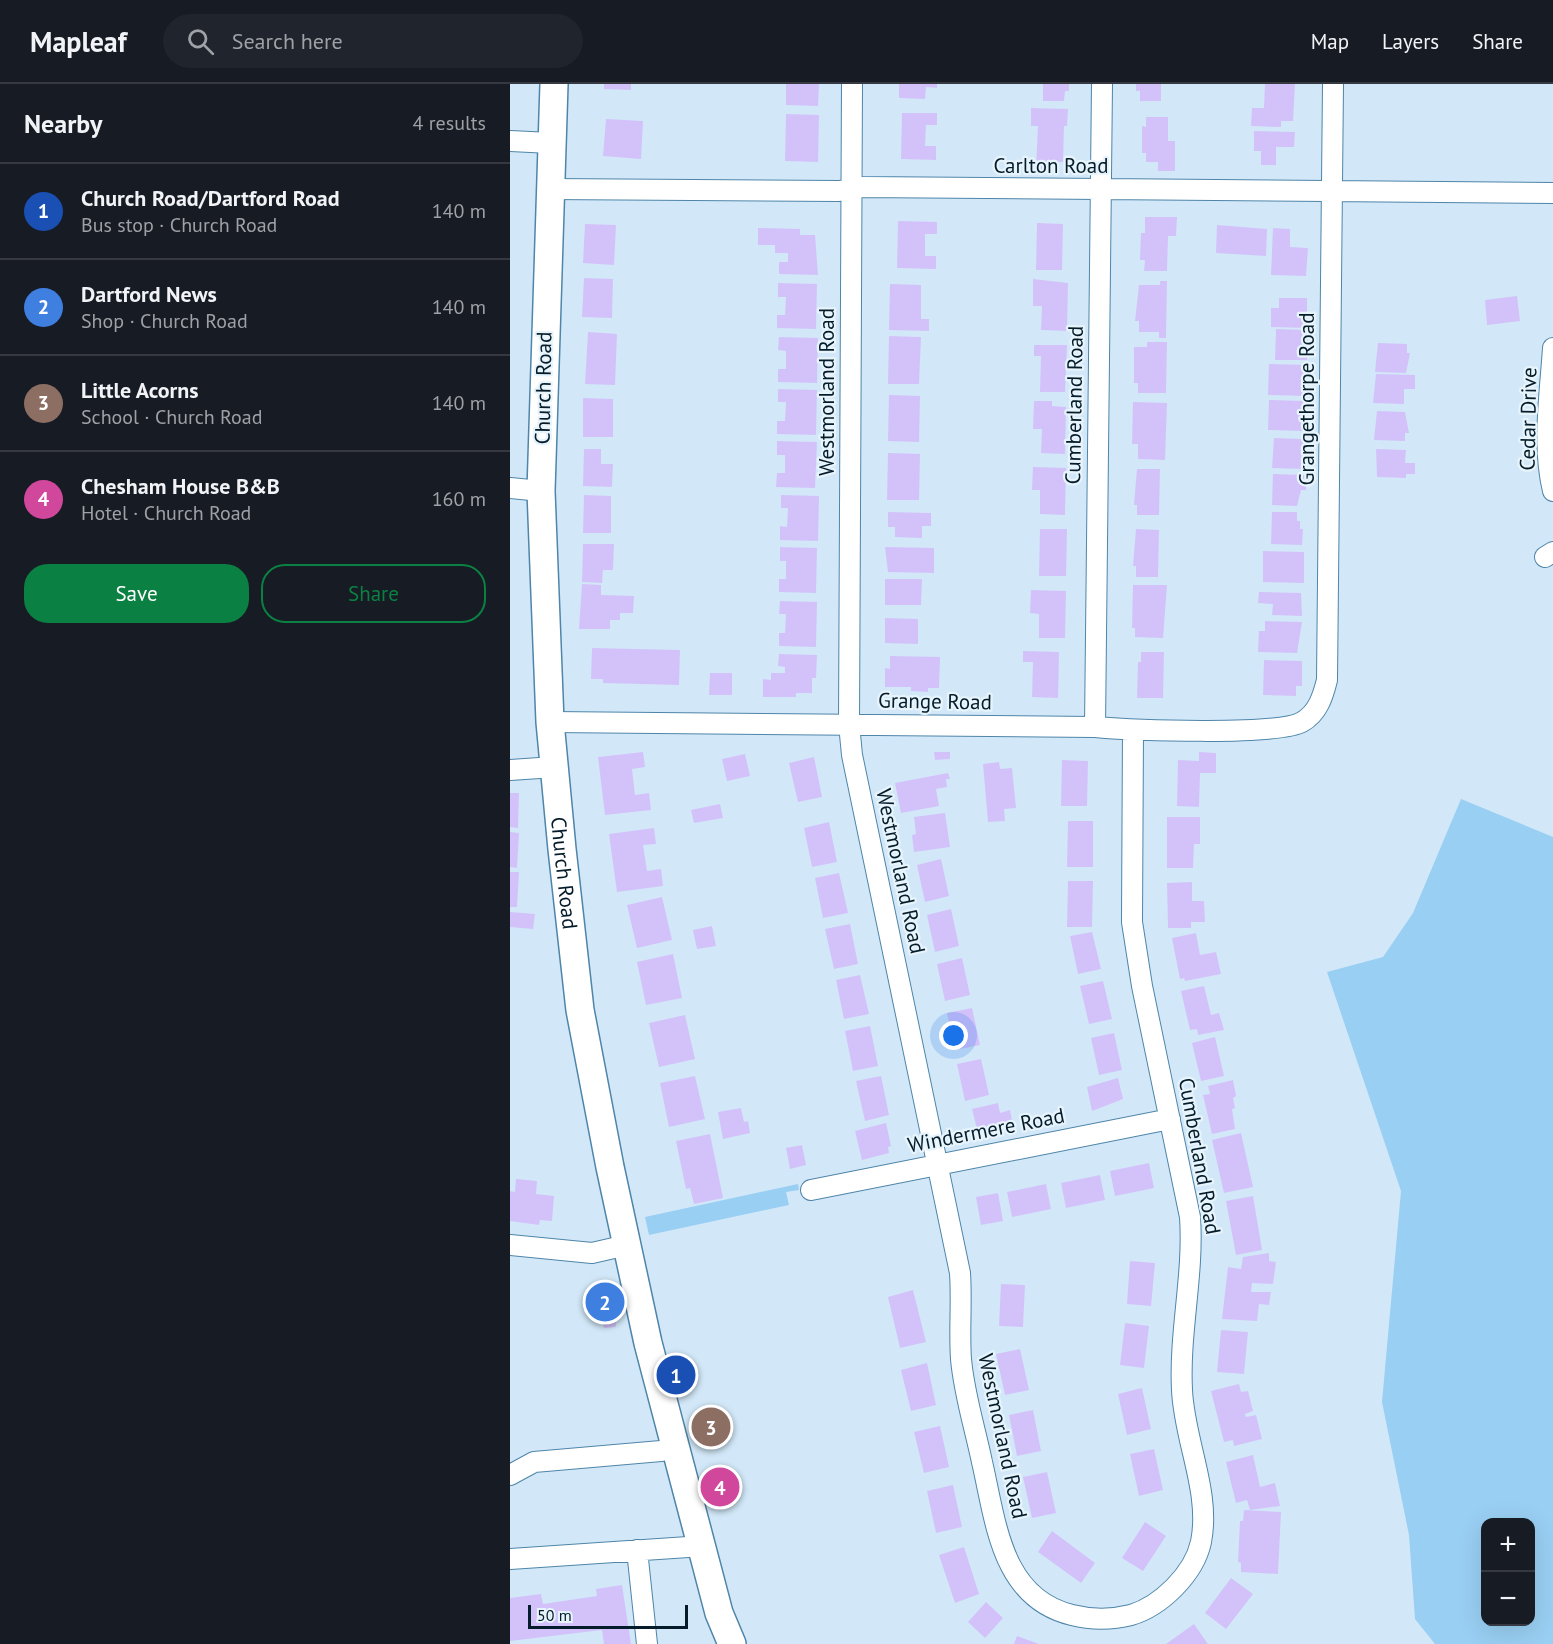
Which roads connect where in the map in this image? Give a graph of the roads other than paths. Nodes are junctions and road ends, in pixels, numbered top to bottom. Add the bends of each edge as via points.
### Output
1 (554, 84) edge
2 (852, 84) edge
3 (1102, 84) edge
4 (1333, 84) edge
5 (510, 141) edge
6 (551, 144) junction
7 (549, 189) junction
8 (851, 189) junction
9 (1101, 189) junction
10 (1331, 192) junction
11 (1553, 193) edge
12 (1553, 348) edge
13 (510, 488) edge
14 (541, 491) junction
15 (1553, 491) edge
16 (1315, 711) joint
17 (550, 722) junction
18 (849, 724) junction
19 (1095, 727) junction
20 (1133, 730) junction
21 (554, 767) junction
22 (510, 770) edge
23 (1170, 1119) junction
24 (937, 1163) junction
25 (812, 1190) dead end
26 (510, 1245) edge
27 (627, 1245) junction
28 (676, 1447) junction
29 (510, 1475) edge
30 (703, 1546) junction
31 (637, 1550) junction
32 (510, 1559) edge
33 (1079, 1617) joint
34 (647, 1644) edge
35 (732, 1644) edge

1 - 6 main road, Church Road
2 - 8 street, Westmorland Road
3 - 9 street, Cumberland Road
4 - 10 street, Grangethorpe Road
5 - 6 street
6 - 7 main road, Church Road
7 - 8 street, Carlton Road
7 - 14 main road, Church Road
8 - 9 street, Carlton Road
8 - 18 street, Westmorland Road
9 - 10 street, Carlton Road
9 - 19 street, Cumberland Road
10 - 11 street, Carlton Road
10 - 16 street, Grangethorpe Road via 1327,680
12 - 15 street, Cedar Drive via 1549,438
13 - 14 street
14 - 17 main road, Church Road
16 - 20 street, Grange Road via 1292,726 1273,728
17 - 18 street, Grange Road
17 - 21 main road, Church Road
18 - 19 street, Grange Road
18 - 24 street, Westmorland Road via 858,786
19 - 20 street, Grange Road
20 - 23 street, Cumberland Road via 1132,922
21 - 22 street
21 - 27 main road, Church Road via 580,1010
23 - 24 street, Windermere Road
23 - 33 street, Cumberland Road via 1190,1217 1192,1250 1182,1392 1201,1500 1201,1542 1192,1564 1175,1587 1153,1604 1111,1618
24 - 25 street, Windermere Road
24 - 33 street, Westmorland Road via 960,1273 964,1379 1001,1542 1021,1584 1038,1602
26 - 27 street via 592,1253
27 - 28 main road, Church Road
28 - 29 street via 534,1462
28 - 30 main road, Church Road
30 - 31 street
30 - 35 main road, Church Road via 719,1612
31 - 32 street
31 - 34 street

